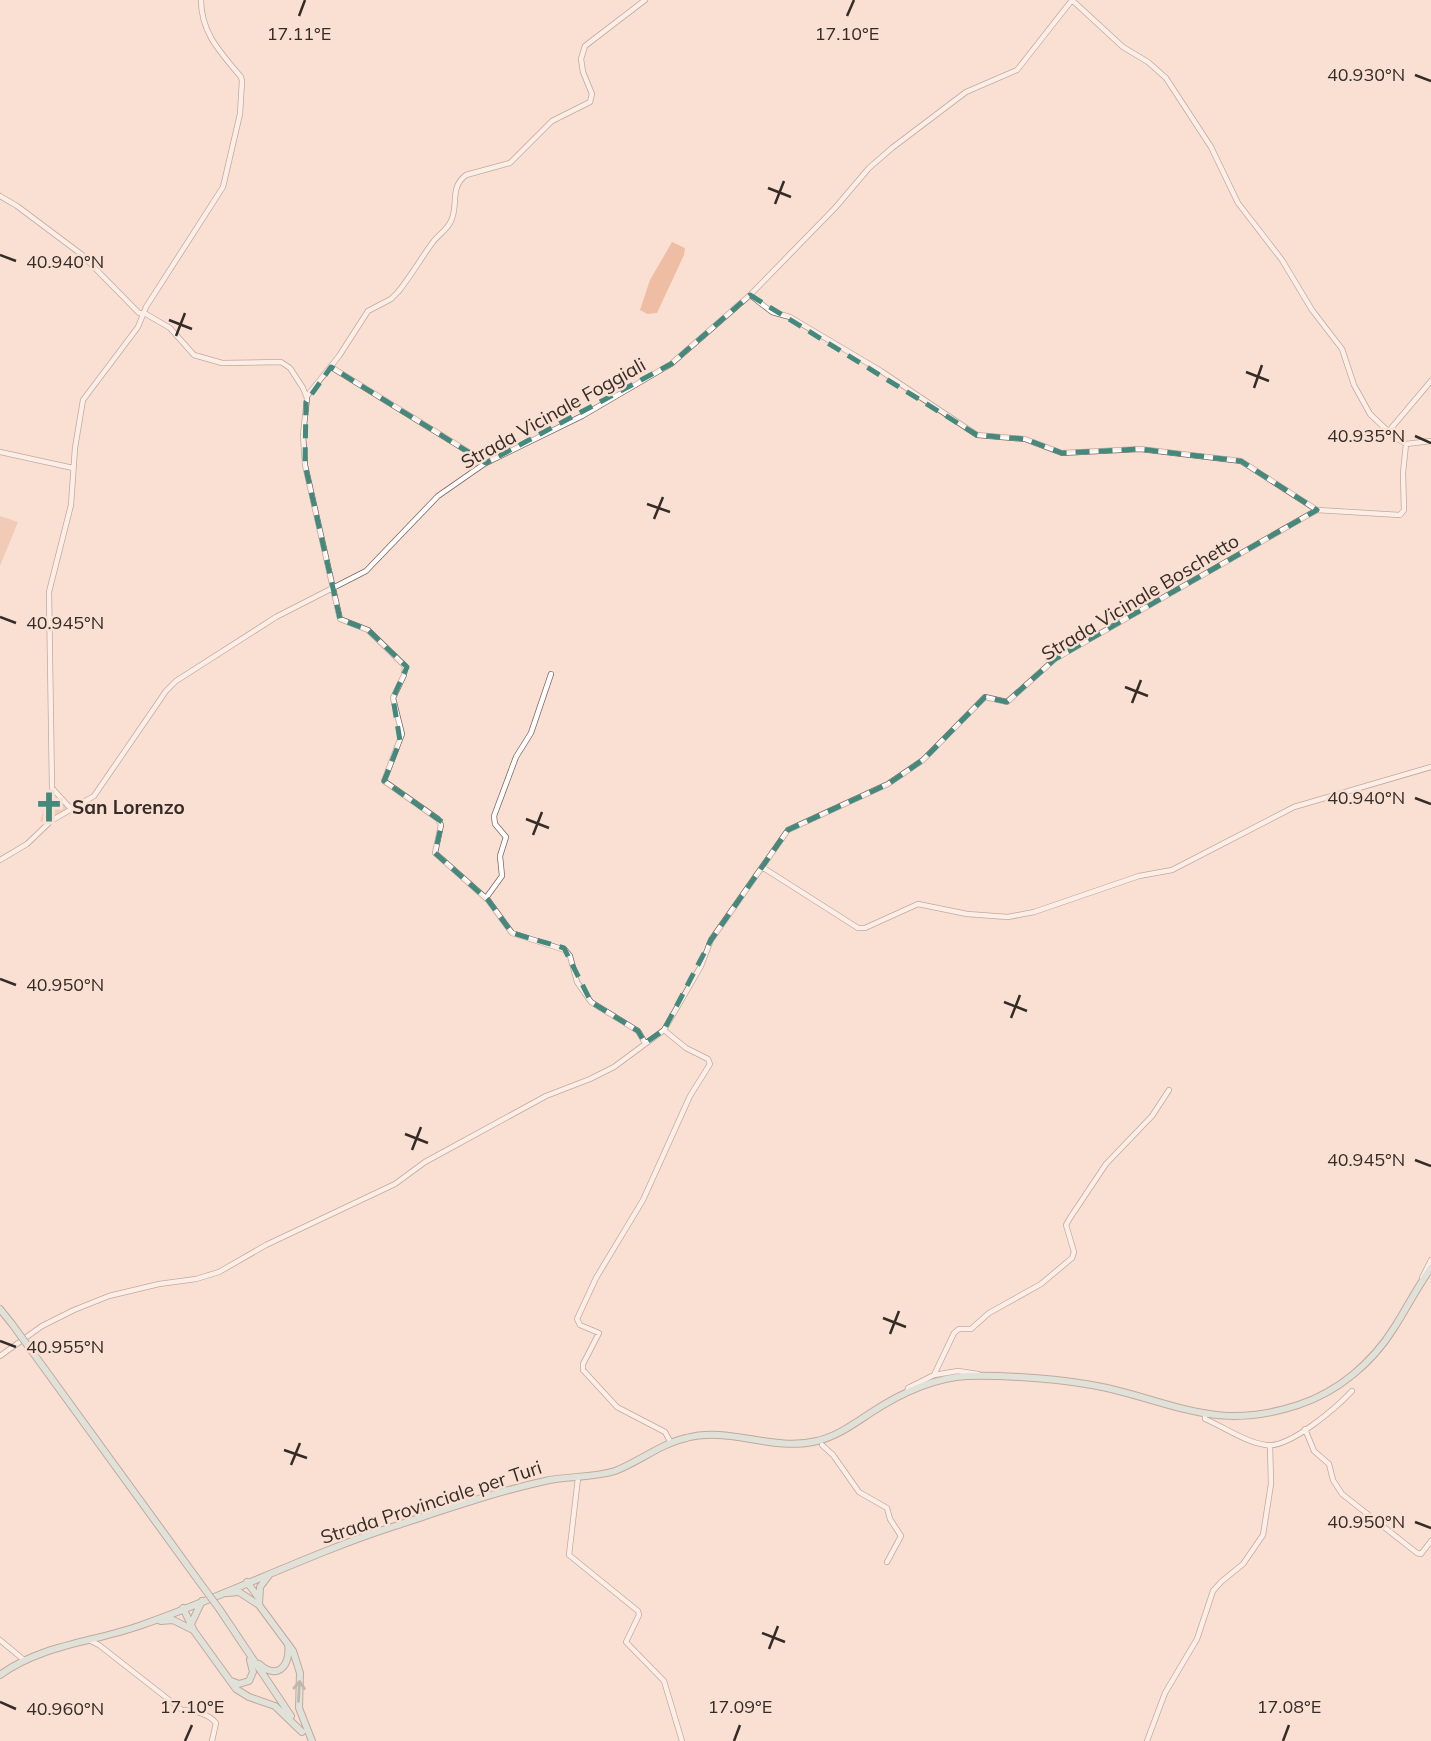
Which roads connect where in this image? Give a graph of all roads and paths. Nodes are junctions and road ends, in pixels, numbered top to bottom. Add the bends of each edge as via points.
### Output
1 (201, 0) edge
2 (645, 0) edge
3 (1072, 0) edge
4 (0, 197) edge
5 (750, 295) junction
6 (143, 314) junction
7 (331, 367) junction
8 (1431, 381) edge
9 (307, 397) junction
10 (1388, 432) junction
11 (1431, 441) edge
12 (1406, 444) junction
13 (0, 452) edge
14 (484, 464) junction
15 (74, 468) junction
16 (1317, 510) junction
17 (332, 590) junction
18 (551, 674) dead end
19 (1431, 767) edge
20 (72, 810) junction
21 (0, 860) edge
22 (762, 867) junction
23 (486, 898) junction
24 (664, 1030) junction
25 (645, 1043) junction
26 (1169, 1090) dead end
27 (1431, 1260) edge
28 (1431, 1268) edge
29 (1422, 1280) junction
30 (0, 1309) edge
31 (0, 1356) edge
32 (934, 1375) junction
33 (981, 1376) junction
34 (1352, 1391) dead end
35 (906, 1392) junction
36 (1205, 1415) junction
37 (1305, 1429) junction
38 (671, 1443) junction
39 (822, 1445) dead end
40 (1270, 1445) junction
41 (578, 1478) junction
42 (1431, 1541) edge
43 (887, 1562) dead end
44 (274, 1571) junction
45 (247, 1582) junction
46 (206, 1599) junction
47 (256, 1600) junction
48 (183, 1608) junction
49 (141, 1626) junction
50 (190, 1627) junction
51 (0, 1640) edge
52 (240, 1640) junction
53 (91, 1641) junction
54 (288, 1643) junction
55 (24, 1660) junction
56 (0, 1675) edge
57 (227, 1677) junction
58 (302, 1732) junction
59 (212, 1741) edge
60 (309, 1741) edge
61 (682, 1741) edge
62 (1147, 1741) edge

1 - 6 street via 209,38 241,77 239,122 221,191
2 - 7 street via 585,46 581,59 592,94 590,102 552,121 510,163 462,178 450,224 398,292 368,311
3 - 5 street, Strada Vicinale Foggiali via 1017,70 966,92 892,148
3 - 10 street via 1123,47 1167,78 1211,147 1238,203 1342,349 1370,414
4 - 6 street via 81,254
5 - 14 street, Strada Vicinale Foggiali via 671,364 603,405
5 - 16 street via 772,312 790,317 881,371 977,435 1025,439 1062,453 1140,449 1241,461
6 - 9 street via 170,328 190,352 210,362 285,364
6 - 15 street via 83,400
7 - 9 street
7 - 14 street
8 - 10 street
9 - 17 street via 305,464
10 - 12 street
11 - 12 street
12 - 16 street via 1404,510 1400,514
13 - 15 street
14 - 17 street, Strada Vicinale Foggiali via 438,495 366,572
15 - 20 street via 71,505 48,603 52,788
16 - 22 street, Strada Vicinale Boschetto via 1055,659 1007,702 985,697 923,760 888,784 788,830
17 - 20 street, Strada Vicinale Foggiali via 276,617 176,681 94,796
17 - 23 street via 342,622 368,630 405,666 393,698 402,734 384,781 438,820 435,853
18 - 23 street via 494,816 506,836 500,856 503,874
19 - 22 street via 1294,807 1172,870 1139,876 1018,916 967,914 918,904 858,928
20 - 21 street, Strada Vicinale Foggiali
22 - 24 street, Strada Vicinale Boschetto via 711,940
23 - 25 street via 512,933 565,950 577,982 592,1002 638,1031
24 - 25 street, Strada Vicinale Boschetto
24 - 38 street via 710,1064 577,1319 599,1333 583,1370 617,1407 665,1432
25 - 31 street, Strada Vicinale Boschetto via 604,1073 546,1096 425,1162 395,1184 219,1272 109,1296 42,1326
26 - 32 street via 1152,1116 1106,1164 1070,1218 1066,1225 1072,1258 1041,1284 971,1328 957,1330
27 - 29 street
28 - 29 main road, Strada Provinciale per Turi
29 - 36 main road, Strada Provinciale per Turi via 1382,1345 1339,1385 1278,1411
30 - 52 main road, bridge
32 - 33 street via 958,1371
32 - 35 street
33 - 35 main road, Strada Provinciale per Turi via 943,1380
33 - 36 main road, Strada Provinciale per Turi via 1091,1385
34 - 37 street
35 - 38 main road, Strada Provinciale per Turi via 844,1430 811,1442 776,1444 718,1434
36 - 40 street via 1205,1419
37 - 40 street
37 - 42 street via 1314,1451 1329,1464 1342,1494 1417,1553
38 - 41 main road, Strada Provinciale per Turi via 623,1467
39 - 43 street via 859,1492 887,1508 901,1536
40 - 62 street via 1271,1484 1263,1535 1243,1564 1213,1591 1197,1639 1170,1682
41 - 44 main road, Strada Provinciale per Turi via 543,1481 431,1515
41 - 61 street via 569,1555 638,1611 626,1642 664,1681
44 - 45 main road, Strada Provinciale per Turi
44 - 47 main road via 263,1581
45 - 46 main road, Strada Provinciale per Turi
45 - 47 main road
46 - 47 main road via 234,1591
46 - 48 main road, Strada Provinciale per Turi
46 - 50 main road via 198,1605
47 - 54 main road
48 - 49 main road, Strada Provinciale per Turi
48 - 50 main road
49 - 50 main road via 173,1620
49 - 53 main road, Strada Provinciale per Turi
50 - 57 main road
51 - 55 street
52 - 54 main road via 262,1667 275,1671 288,1661
52 - 57 main road via 253,1672 249,1681 239,1684
52 - 58 main road
53 - 55 main road, Strada Provinciale per Turi
53 - 59 street via 182,1710 211,1717 216,1723
60 -> 54 main road via 299,1708 298,1660
55 - 56 main road, Strada Provinciale per Turi
57 - 58 main road via 241,1693 275,1706
58 - 60 main road

